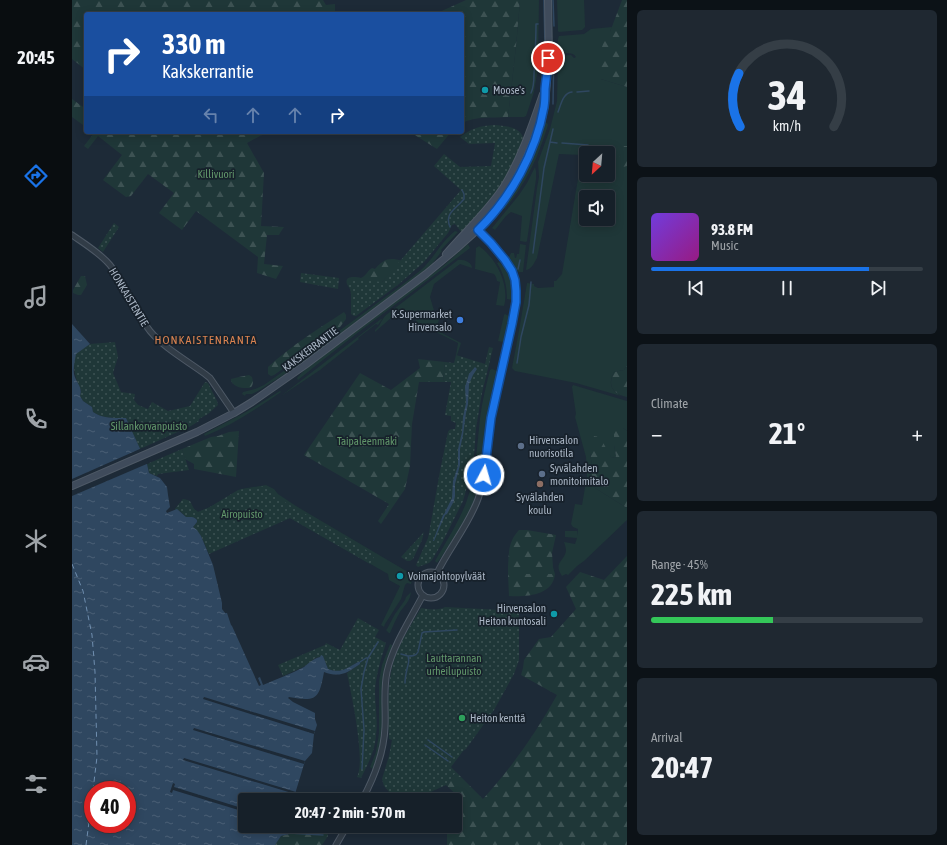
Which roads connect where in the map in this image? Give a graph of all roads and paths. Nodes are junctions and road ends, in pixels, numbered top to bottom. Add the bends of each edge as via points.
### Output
1 (548, 0) edge
2 (546, 88) junction
3 (472, 225) junction
4 (478, 230) junction
5 (72, 235) edge
6 (439, 263) junction
7 (234, 413) junction
8 (72, 486) edge
9 (437, 573) junction
10 (423, 595) junction
11 (365, 793) edge
12 (343, 833) edge
13 (336, 845) edge

1 - 2 main road, KAKSKERRANTIE
2 - 3 main road, KAKSKERRANTIE via 519,159 502,188
2 - 4 main road, KAKSKERRANTIE via 542,119 520,174 501,204
3 - 4 street
3 - 6 main road, KAKSKERRANTIE
4 - 6 main road, KAKSKERRANTIE
4 - 9 street via 512,271 516,302 491,418 480,493
5 - 7 street, HONKAISTENTIE via 109,264 149,330 210,378
6 - 7 main road, KAKSKERRANTIE via 305,365
7 - 8 main road, KAKSKERRANTIE via 184,438
9 - 10 street via 430,572 420,578 418,587
9 - 10 street via 443,580 444,587 441,593 433,598
10 - 11 street via 388,665 384,692 384,744 376,771
12 - 13 street

